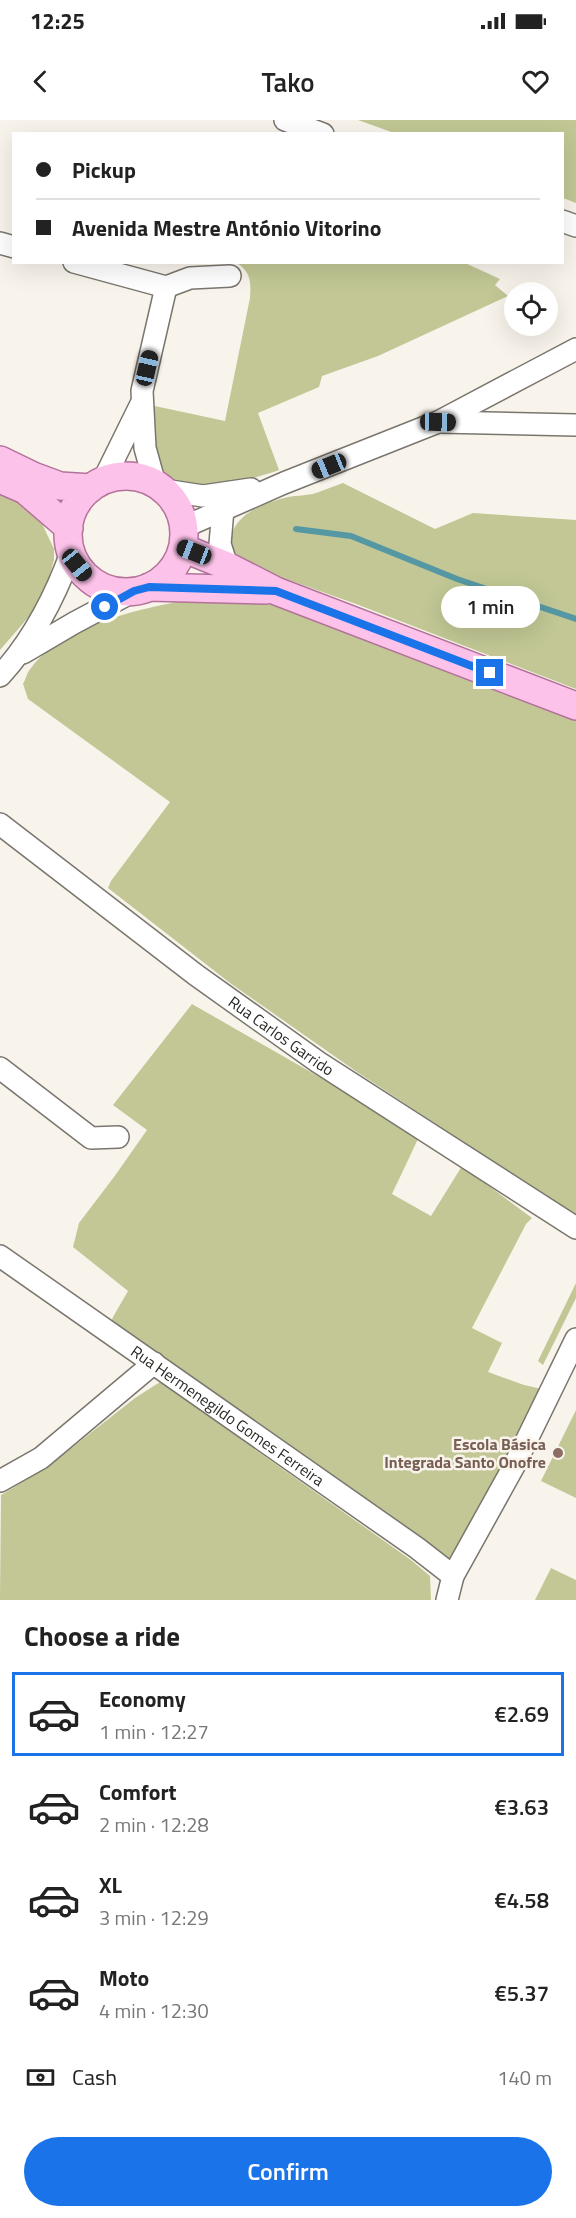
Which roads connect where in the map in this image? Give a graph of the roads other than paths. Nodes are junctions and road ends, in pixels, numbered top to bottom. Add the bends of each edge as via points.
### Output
1 (285, 120) edge
2 (318, 132) edge
3 (82, 264) edge
4 (230, 276) dead end
5 (166, 286) junction
6 (576, 349) edge
7 (143, 401) junction
8 (438, 422) junction
9 (576, 425) edge
10 (0, 460) edge
11 (0, 479) edge
12 (284, 483) junction
13 (97, 484) junction
14 (159, 487) junction
15 (224, 509) junction
16 (183, 537) junction
17 (70, 540) junction
18 (227, 566) junction
19 (141, 589) junction
20 (276, 591) junction
21 (20, 655) junction
22 (0, 676) edge
23 (576, 706) edge
24 (1, 827) edge
25 (0, 1068) edge
26 (118, 1137) dead end
27 (576, 1228) edge
28 (0, 1256) edge
29 (576, 1339) edge
30 (154, 1363) junction
31 (0, 1481) edge
32 (453, 1576) junction
33 (447, 1600) edge

1 - 2 street
3 - 5 street
4 - 5 street via 190,278
5 - 7 street
6 - 8 street
7 - 13 street
7 - 14 street via 145,448
8 - 9 street
8 - 12 street
10 - 13 main road via 60,486
11 - 17 main road via 25,490
12 - 14 street via 202,496
12 - 15 street
13 - 14 main road via 129,476
13 - 17 main road via 80,499 72,513
14 - 16 main road via 177,506
15 - 16 street
15 - 18 street via 220,544
16 - 18 main road
16 - 19 main road via 176,564 164,578
17 - 19 main road via 81,570 96,583 121,591
17 - 21 street via 62,579
18 - 20 main road
19 - 20 main road
19 - 21 street
20 - 23 main road
21 - 22 street
24 - 27 street, Rua Carlos Garrido via 318,1062
25 - 26 street via 91,1138
28 - 30 street, Rua Hermenegildo Gomes Ferreira
29 - 32 street via 514,1466
30 - 31 street via 41,1458
30 - 32 street, Rua Hermenegildo Gomes Ferreira
32 - 33 street

